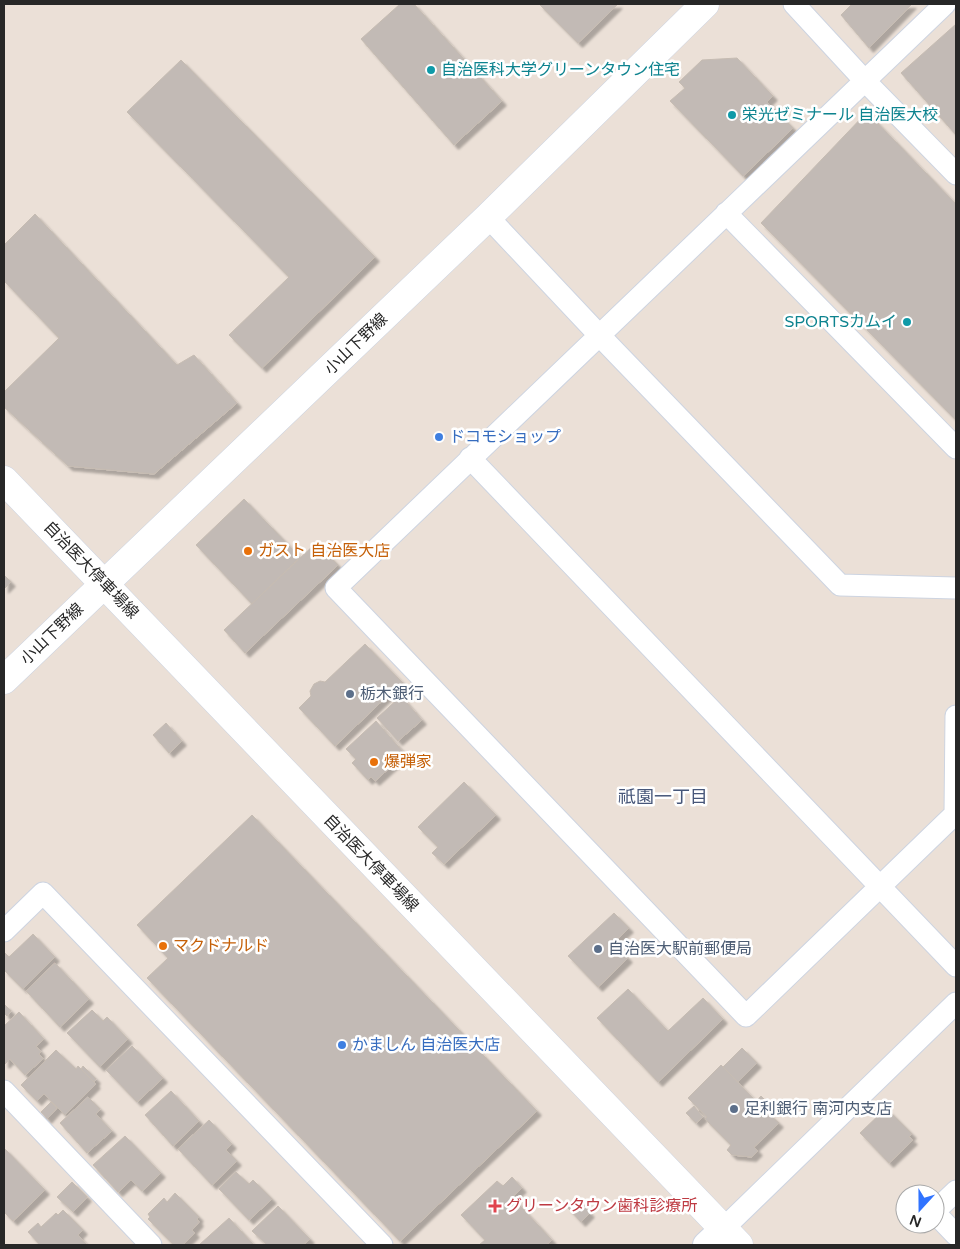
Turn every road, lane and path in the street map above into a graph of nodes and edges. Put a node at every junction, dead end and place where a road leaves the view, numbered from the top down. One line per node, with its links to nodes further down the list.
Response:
1 (705, 4): 7 (main road, 小山下野線)
2 (794, 4): 4 (street)
3 (945, 4): 4 (street)
4 (865, 81): 5 (street); 6 (street)
5 (956, 174)
6 (726, 213): 8 (street); 9 (street)
7 (488, 217): 8 (street); 12 (main road, 小山下野線)
8 (600, 336): 10 (street); 13 (street)
9 (956, 448)
10 (470, 458): 16 (street); 16 (street)
11 (4, 480): 12 (main road, 自治医大停車場線)
12 (104, 584): 14 (main road, 小山下野線); 25 (main road, 自治医大停車場線)
13 (956, 588)
14 (4, 680)
15 (956, 716): 16 (street)
16 (880, 886): 18 (street)
17 (4, 931): 27 (street)
18 (956, 966)
19 (956, 1003): 25 (street)
20 (4, 1090): 26 (street)
21 (956, 1191): 22 (street)
22 (945, 1202)
23 (945, 1223): 24 (street)
24 (956, 1235)
25 (723, 1240)
26 (150, 1245)
27 (382, 1245)

